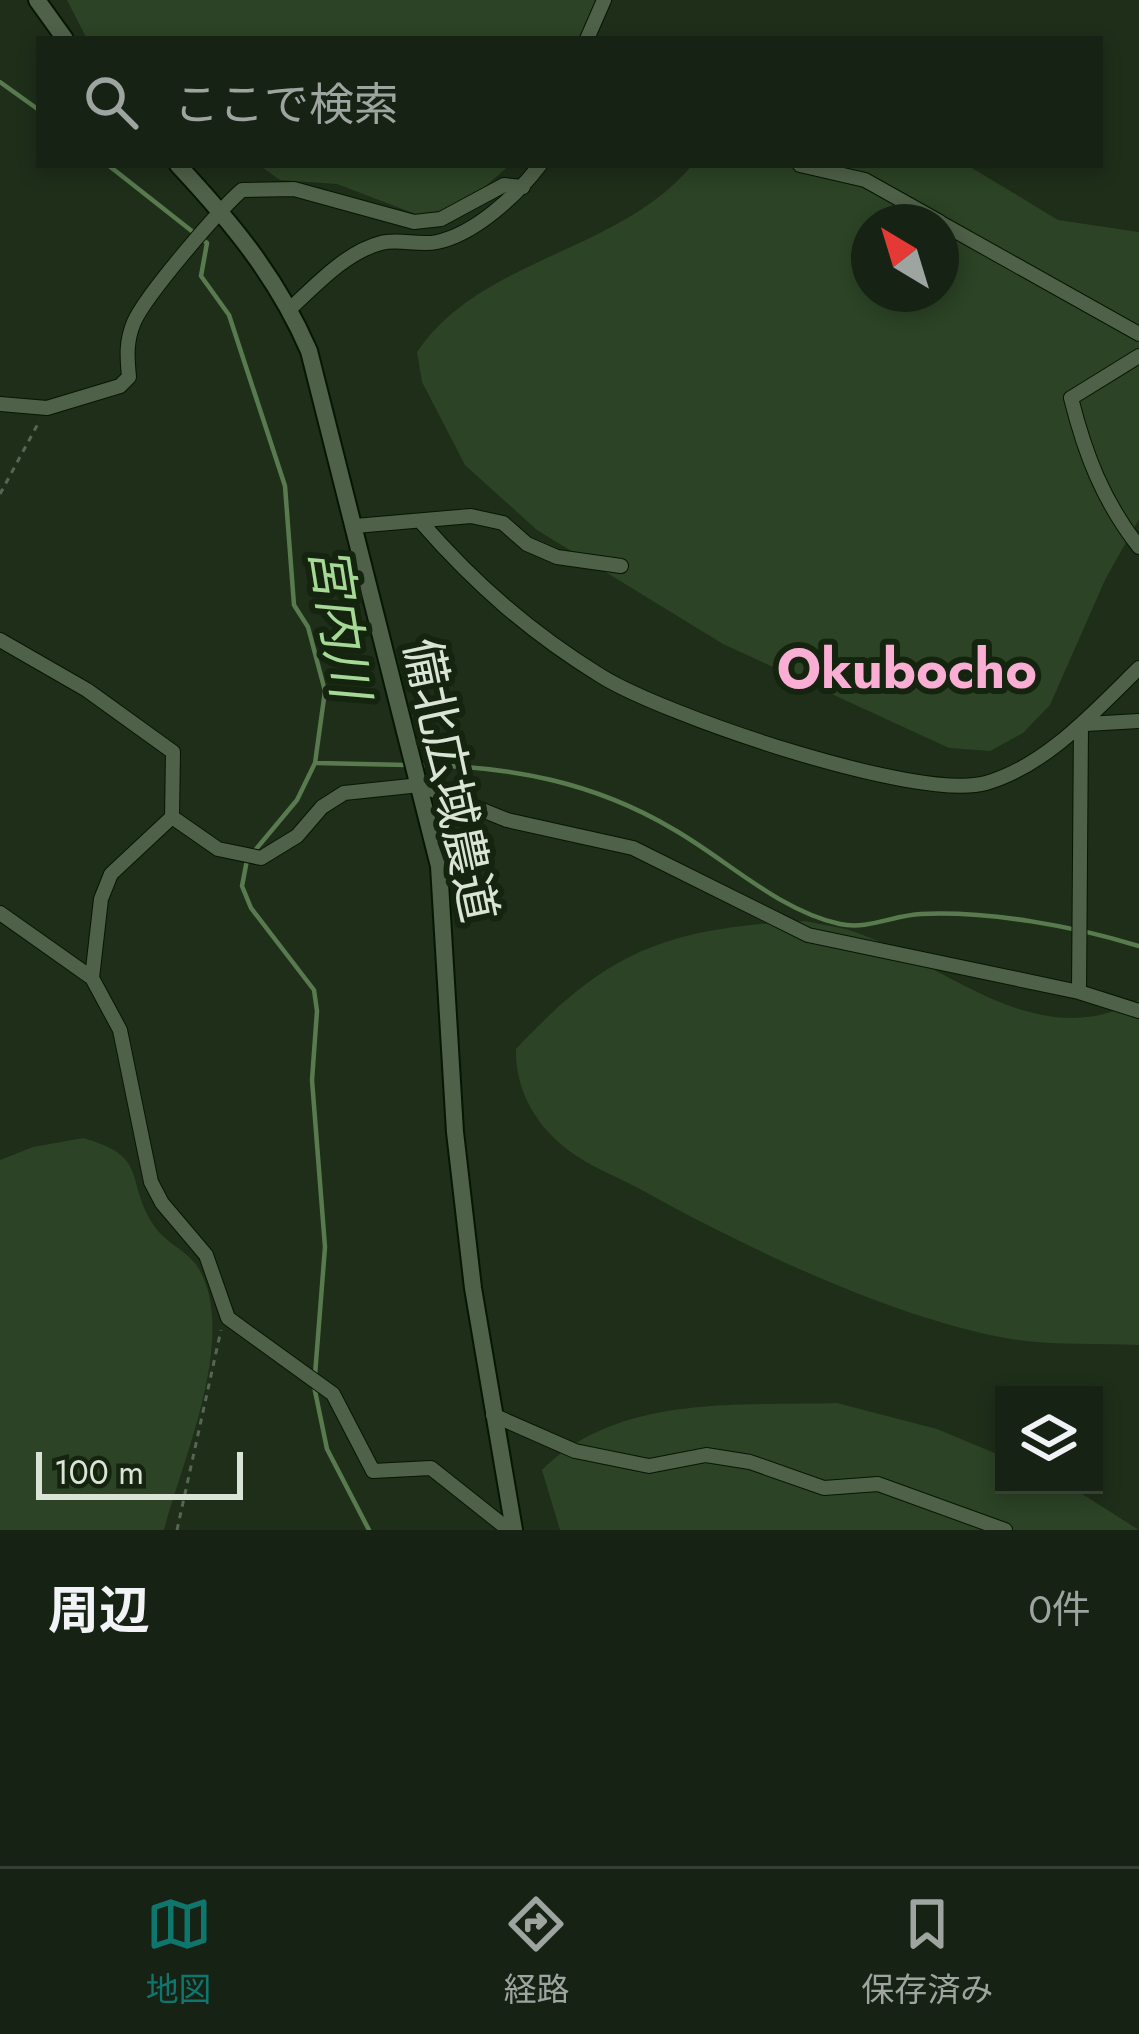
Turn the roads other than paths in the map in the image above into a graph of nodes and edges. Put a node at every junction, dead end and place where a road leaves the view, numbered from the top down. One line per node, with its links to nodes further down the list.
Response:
1 (37, 0): 3 (street)
2 (604, 0): 4 (street)
3 (63, 36)
4 (587, 36)
5 (181, 168): 10 (street, 備北広域農道)
6 (538, 168): 8 (street)
7 (813, 168): 9 (street)
8 (523, 187): 10 (street); 12 (street)
9 (908, 204)
10 (220, 209): 12 (street, 備北広域農道); 15 (street)
11 (959, 233): 13 (street)
12 (291, 308): 17 (street, 備北広域農道)
13 (1139, 334)
14 (1139, 356): 18 (street)
15 (0, 404)
16 (421, 522): 17 (street); 19 (street); 23 (street)
17 (355, 526): 24 (street, 備北広域農道)
18 (1139, 547)
19 (621, 566)
20 (0, 640): 25 (street)
21 (1139, 668): 23 (street)
22 (1139, 721): 23 (street)
23 (1081, 725): 28 (street)
24 (420, 785): 25 (street); 28 (street); 30 (street, 備北広域農道)
25 (172, 817): 27 (street)
26 (0, 914): 27 (street)
27 (92, 978): 31 (street)
28 (1079, 992): 29 (street)
29 (1139, 1011)
30 (494, 1414): 31 (street, 備北広域農道); 32 (street)
31 (506, 1527)
32 (1005, 1530)

